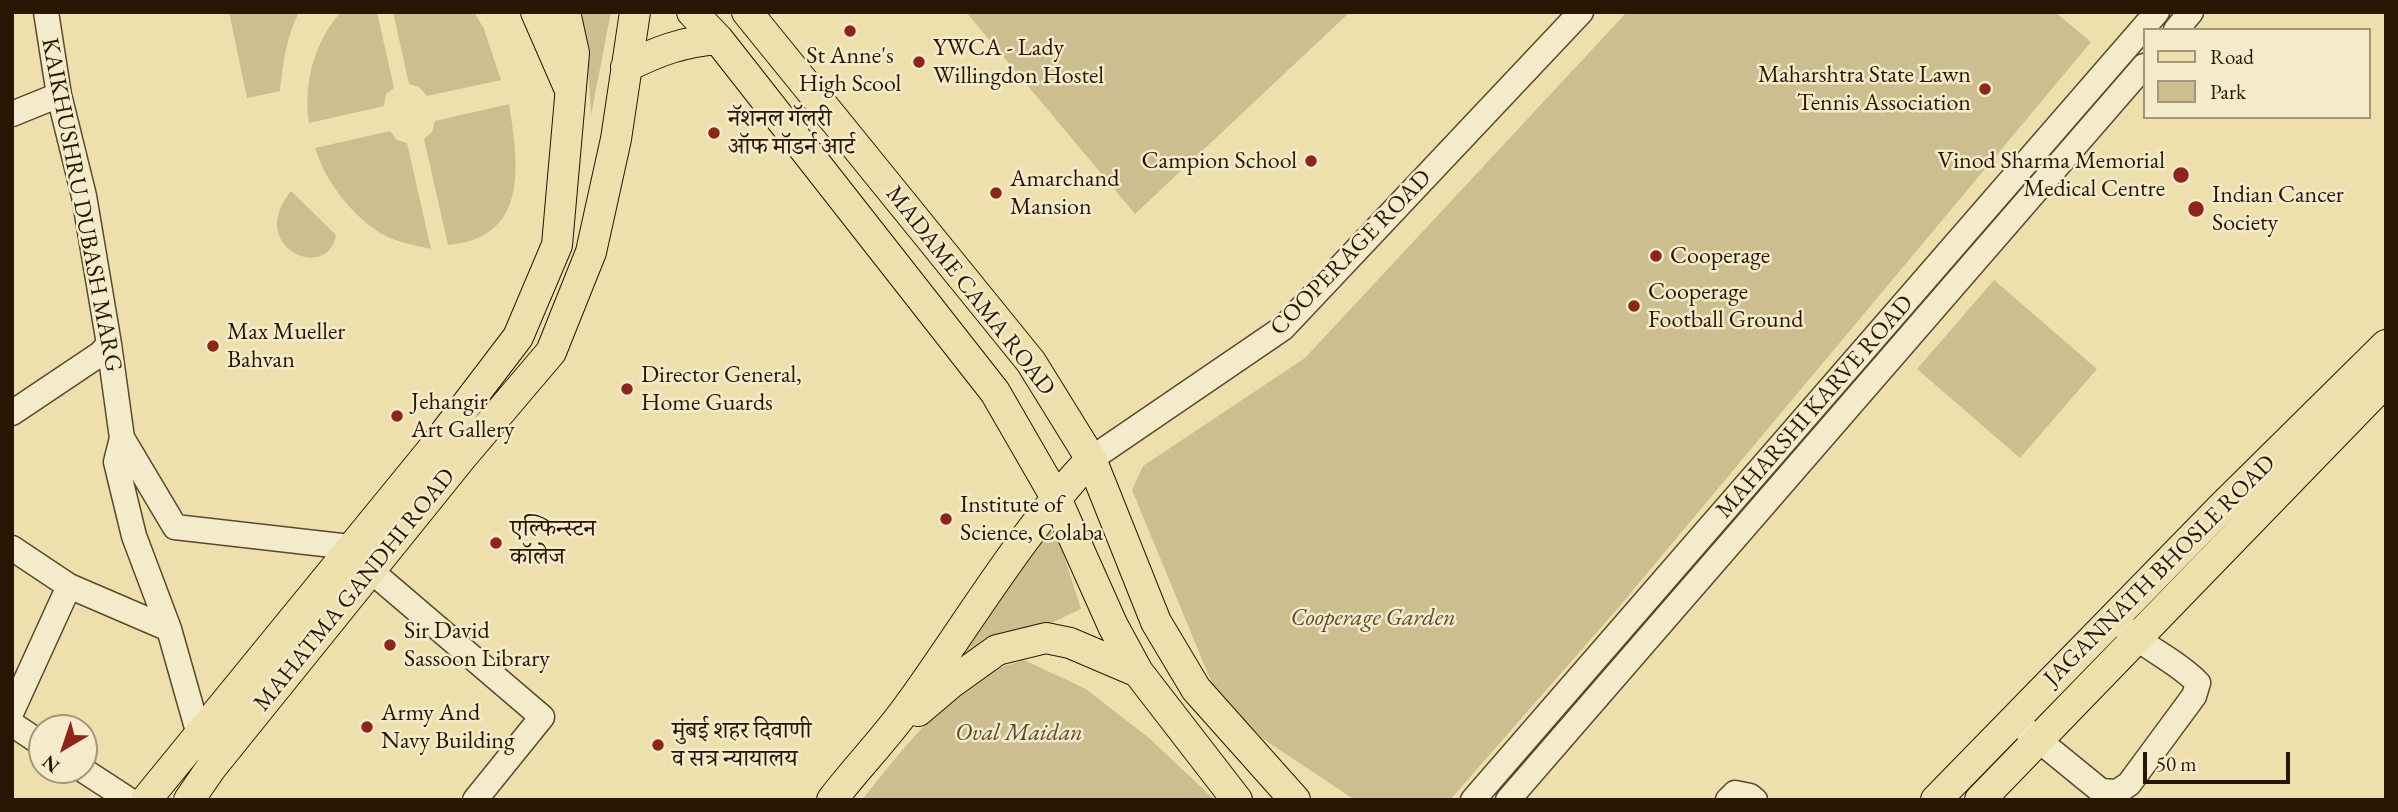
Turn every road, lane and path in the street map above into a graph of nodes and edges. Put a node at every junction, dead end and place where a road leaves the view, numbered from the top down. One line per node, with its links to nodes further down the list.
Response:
1 (46, 12): 17 (street, KAIKHUSHRU DUBASH MARG)
2 (536, 12): 16 (main road)
3 (565, 12): 16 (main road)
4 (635, 12): 14 (main road, MAHATMA GANDHI ROAD)
5 (692, 12): 13 (main road, MADAME CAMA ROAD)
6 (747, 12): 24 (main road, MADAME CAMA ROAD)
7 (1581, 12): 24 (street, COOPERAGE ROAD)
8 (2157, 12): 10 (street, MAHARSHI KARVE ROAD)
9 (2191, 12): 11 (street)
10 (2143, 28)
11 (2178, 28)
12 (2142, 29): 52 (street, MAHARSHI KARVE ROAD)
13 (718, 39): 14 (main road); 25 (main road, MADAME CAMA ROAD)
14 (626, 67): 30 (main road, MAHATMA GANDHI ROAD)
15 (2142, 68): 53 (street, MAHARSHI KARVE ROAD)
16 (570, 90): 28 (main road)
17 (59, 95): 18 (street); 19 (street, KAIKHUSHRU DUBASH MARG)
18 (12, 114)
19 (110, 344): 22 (street); 23 (street, KAIKHUSHRU DUBASH MARG)
20 (2386, 345): 32 (main road, JAGANNATH BHOSLE ROAD)
21 (2386, 381): 34 (main road)
22 (12, 413)
23 (122, 438): 26 (street, KAIKHUSHRU DUBASH MARG); 27 (street, KAIKHUSHRU DUBASH MARG)
24 (1091, 459): 25 (main road); 51 (main road, MADAME CAMA ROAD)
25 (1055, 496): 35 (main road, MADAME CAMA ROAD); 42 (main road)
26 (175, 527): 27 (street); 28 (street)
27 (134, 536): 33 (street, KAIKHUSHRU DUBASH MARG)
28 (350, 547): 40 (main road)
29 (12, 548): 31 (street)
30 (370, 570): 45 (main road, MAHATMA GANDHI ROAD); 48 (street)
31 (69, 586): 33 (street); 36 (street)
32 (2114, 617): 34 (street); 37 (main road, JAGANNATH BHOSLE ROAD)
33 (169, 629): 40 (street, KAIKHUSHRU DUBASH MARG)
34 (2136, 639): 41 (main road); 41 (street)
35 (1138, 672): 42 (main road); 50 (main road, MADAME CAMA ROAD)
36 (12, 711)
37 (2014, 720): 41 (street); 56 (main road, JAGANNATH BHOSLE ROAD)
38 (12, 724): 39 (street)
39 (28, 735)
40 (198, 735): 43 (main road); 45 (street, KAIKHUSHRU DUBASH MARG)
41 (2038, 740): 57 (main road)
42 (882, 742): 49 (main road)
43 (167, 774): 45 (main road); 47 (main road)
44 (98, 780): 46 (street)
45 (198, 787)
46 (129, 800)
47 (146, 800)
48 (475, 800)
49 (832, 800)
50 (1237, 800)
51 (1295, 800)
52 (1473, 800)
53 (1508, 800)
54 (1728, 800): 55 (street)
55 (1755, 800)
56 (1936, 800)
57 (1980, 800)

